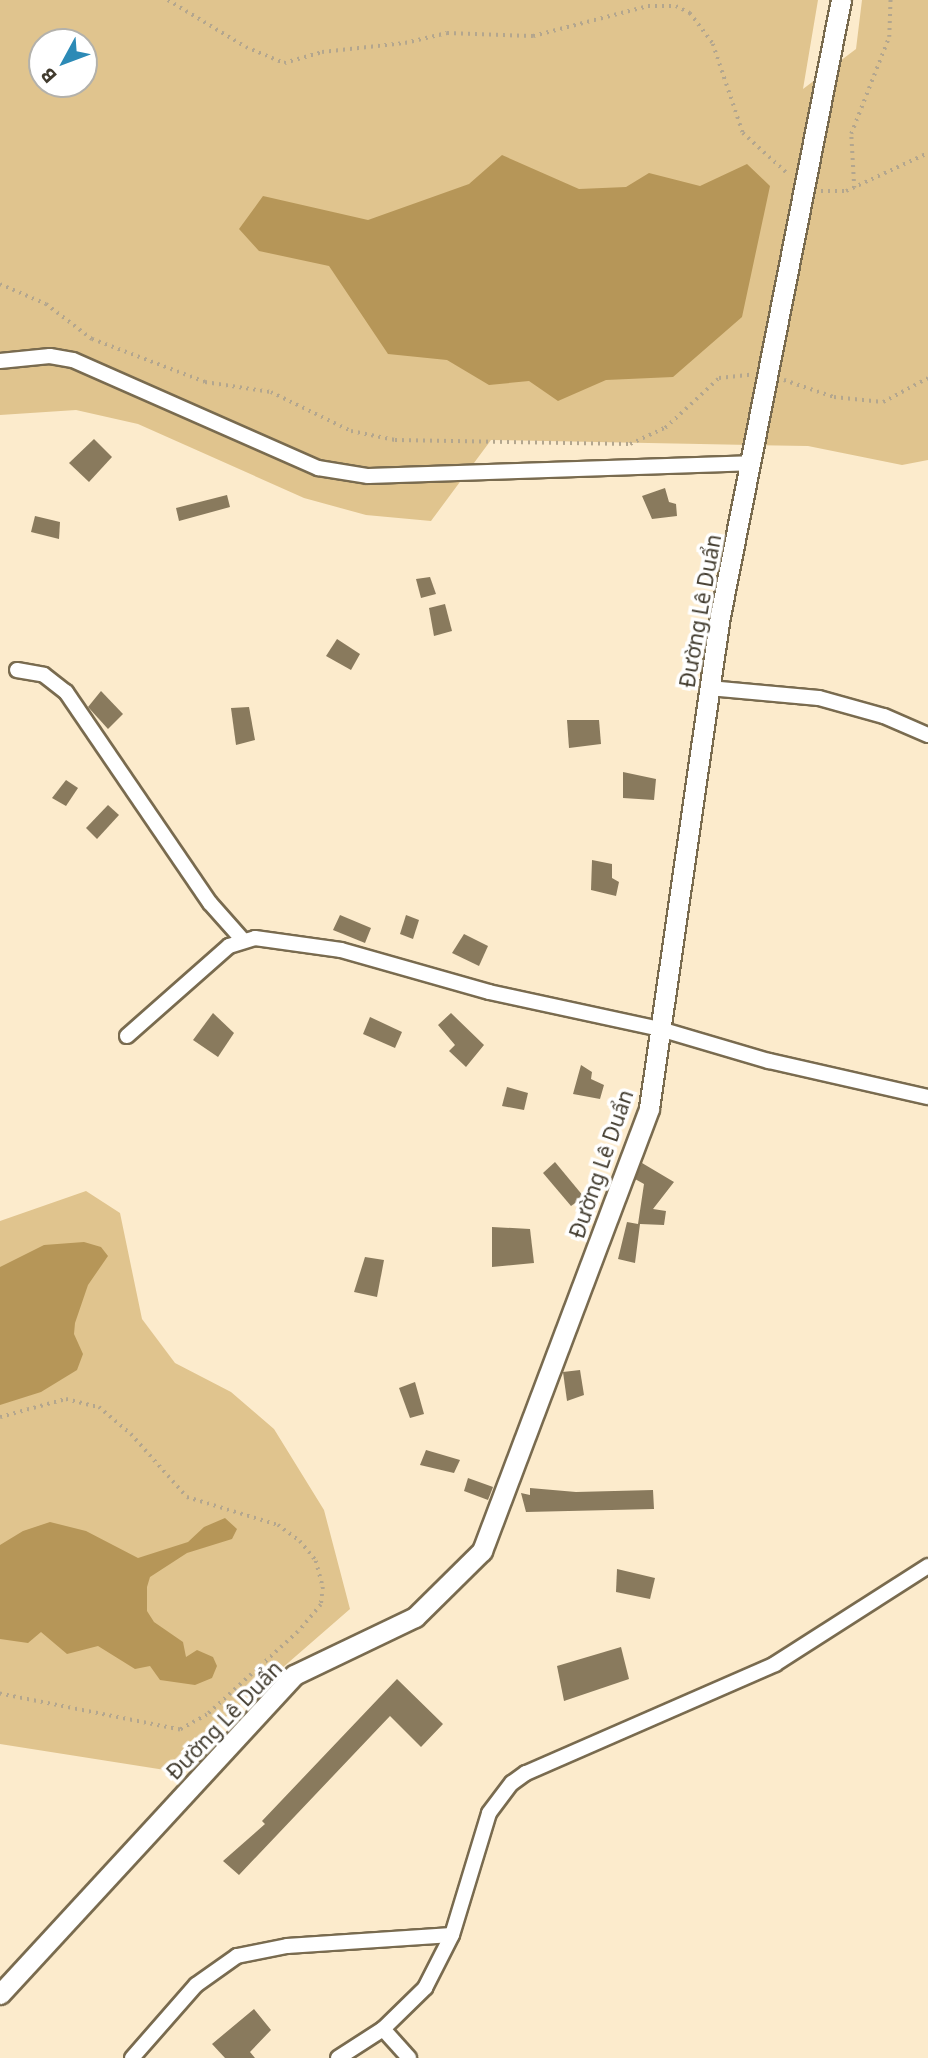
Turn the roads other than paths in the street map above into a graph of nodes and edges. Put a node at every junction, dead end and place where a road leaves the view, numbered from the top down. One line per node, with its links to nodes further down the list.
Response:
1 (841, 0): 3 (main road, Đường Lê Duẩn)
2 (0, 361): 3 (street)
3 (750, 463): 5 (main road, Đường Lê Duẩn)
4 (17, 670): 7 (street)
5 (709, 688): 6 (street); 8 (main road, Đường Lê Duẩn)
6 (928, 735)
7 (242, 939): 8 (street); 9 (street)
8 (660, 1029): 10 (street); 13 (main road, Đường Lê Duẩn)
9 (127, 1036)
10 (928, 1097)
11 (928, 1566): 12 (street)
12 (452, 1936): 14 (street); 15 (street)
13 (0, 1994)
14 (383, 2029): 16 (street); 17 (street)
15 (132, 2058)
16 (338, 2058)
17 (409, 2058)

